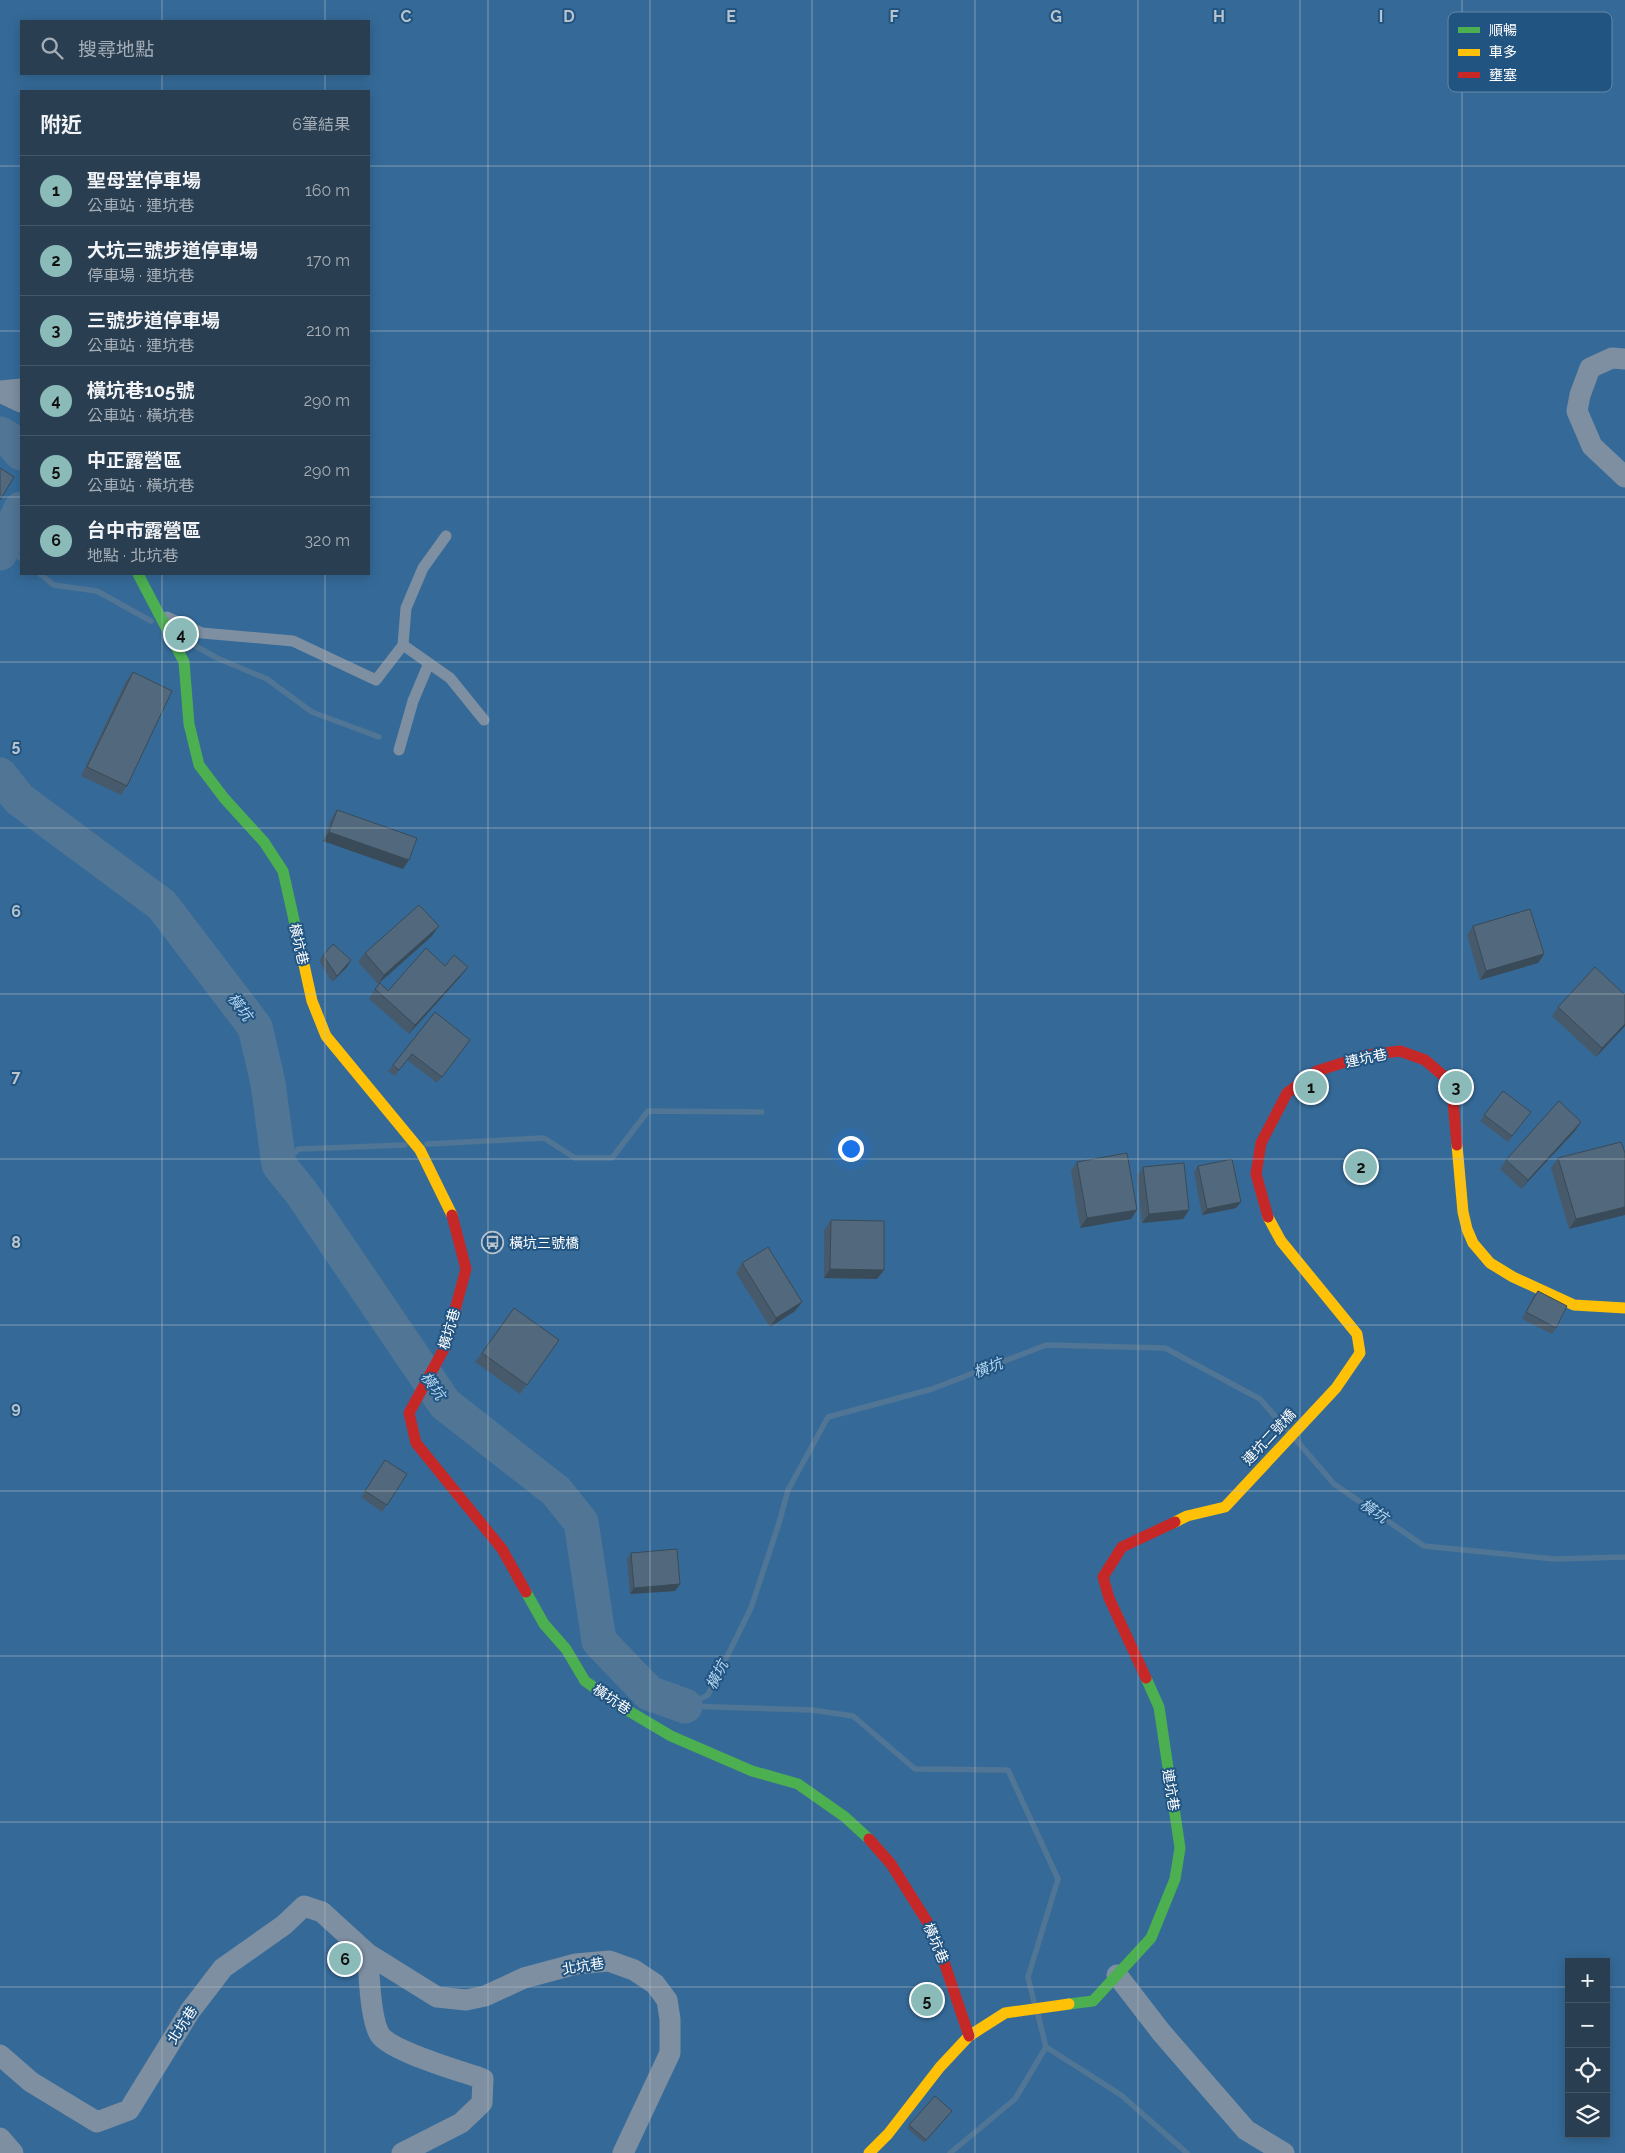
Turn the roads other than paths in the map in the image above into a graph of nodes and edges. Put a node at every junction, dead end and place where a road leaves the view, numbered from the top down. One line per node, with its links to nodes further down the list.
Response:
1 (1625, 360): 6 (street)
2 (20, 384): 3 (lane)
3 (0, 386)
4 (0, 392): 5 (street)
5 (20, 402)
6 (1625, 477)
7 (446, 536): 10 (lane)
8 (139, 575): 9 (street, 橫坑巷)
9 (160, 614): 10 (lane); 19 (street, 橫坑巷)
10 (403, 645): 11 (lane)
11 (429, 663): 12 (lane); 13 (lane)
12 (484, 720)
13 (399, 750)
14 (1625, 1308): 15 (street, 連坑巷)
15 (1336, 1388): 16 (street, 連坑二號橋)
16 (1225, 1507): 18 (street, 連坑巷)
17 (368, 1954): 20 (street, 北坑巷); 23 (street); 24 (street, 北坑巷)
18 (1117, 1975): 19 (street, 連坑巷); 26 (street)
19 (969, 2036): 25 (street)
20 (0, 2054)
21 (0, 2138): 22 (street)
22 (13, 2153)
23 (402, 2153)
24 (622, 2153)
25 (869, 2153)
26 (1284, 2153)

